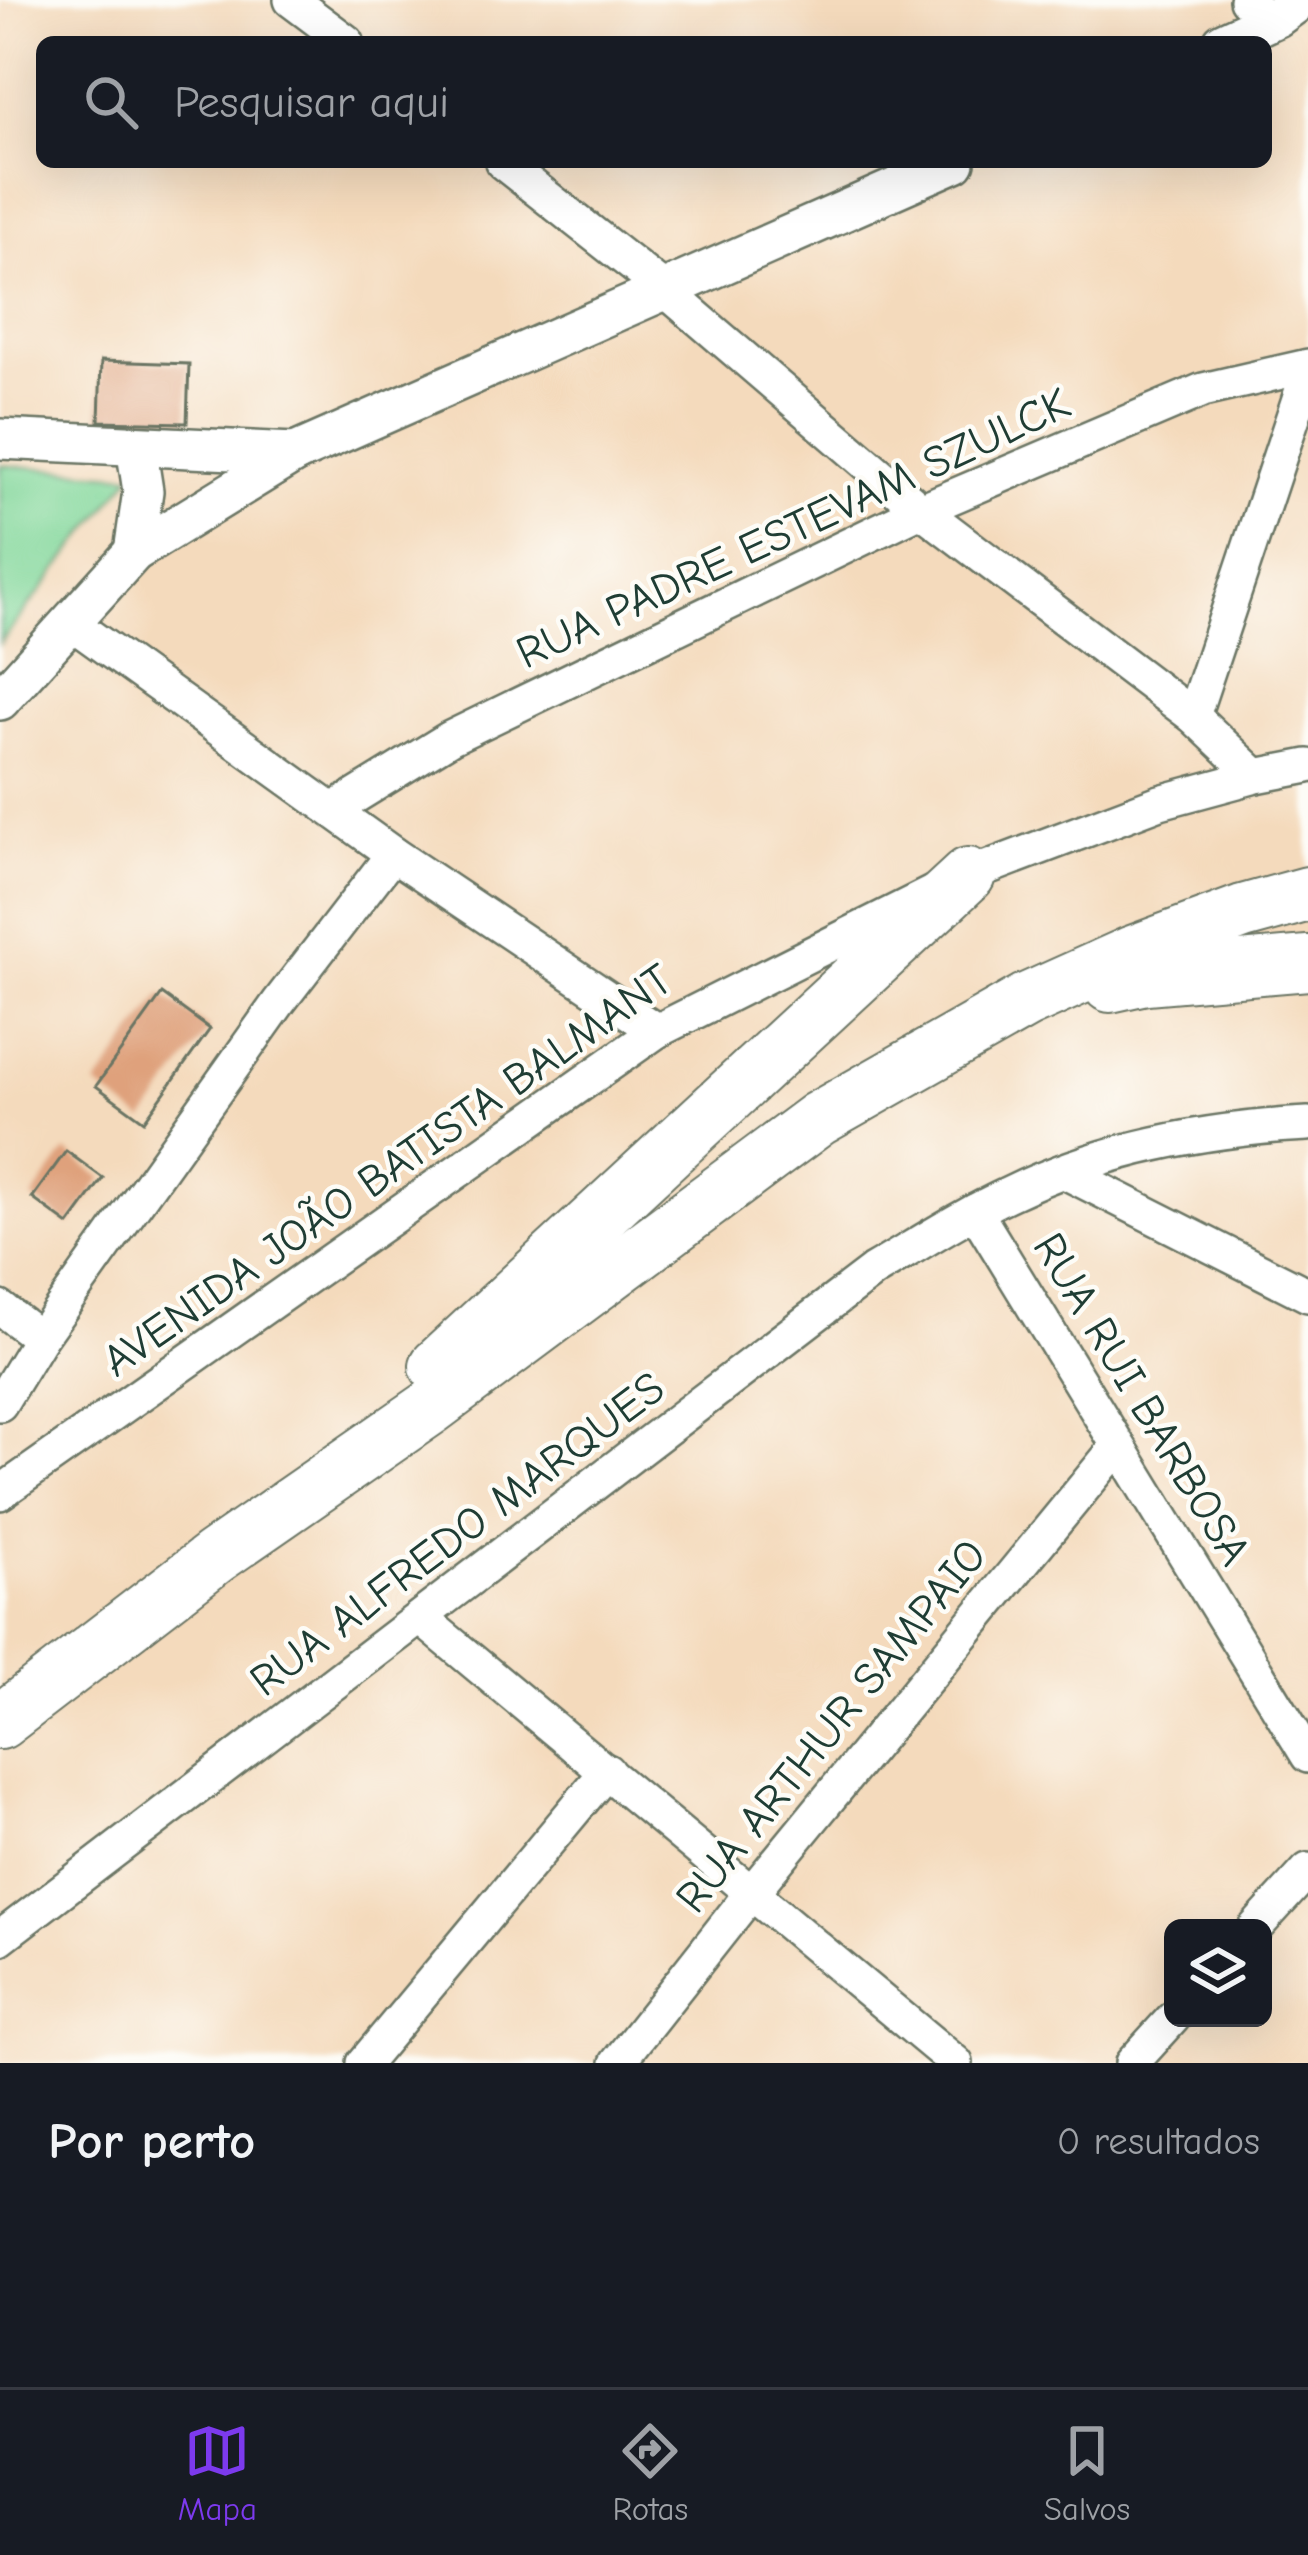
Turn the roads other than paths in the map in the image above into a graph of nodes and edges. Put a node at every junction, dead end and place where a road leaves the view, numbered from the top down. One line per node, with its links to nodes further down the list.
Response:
1 (291, 0): 3 (street)
2 (1280, 13): 4 (street)
3 (339, 36)
4 (1235, 36)
5 (510, 168): 7 (street)
6 (942, 168): 7 (street)
7 (666, 292): 11 (street); 12 (street)
8 (1308, 369): 12 (street, RUA PADRE ESTEVAM SZULCK); 16 (street)
9 (0, 439): 10 (street)
10 (136, 446): 11 (street); 13 (street)
11 (296, 454): 13 (street)
12 (921, 510): 16 (street); 19 (street, RUA PADRE ESTEVAM SZULCK)
13 (134, 552): 14 (street)
14 (70, 622): 15 (street); 19 (street)
15 (0, 700)
16 (1193, 716): 18 (street)
17 (1308, 766): 18 (street, AVENIDA JOÃO BATISTA BALMANT)
18 (1256, 776): 21 (street, AVENIDA JOÃO BATISTA BALMANT)
19 (333, 810): 20 (street)
20 (393, 854): 25 (street); 31 (street)
21 (968, 875): 25 (street, AVENIDA JOÃO BATISTA BALMANT); 34 (highway)
22 (1308, 894): 24 (highway)
23 (1308, 963): 24 (highway)
24 (1026, 1001): 34 (highway)
25 (657, 1031): 35 (street, AVENIDA JOÃO BATISTA BALMANT)
26 (1308, 1124): 27 (street)
27 (1063, 1171): 28 (street, RUA ALFREDO MARQUES); 29 (street)
28 (975, 1211): 33 (street, RUA RUI BARBOSA); 36 (street, RUA ALFREDO MARQUES)
29 (1308, 1295)
30 (0, 1308): 31 (street)
31 (40, 1339): 32 (street)
32 (0, 1404)
33 (1117, 1447): 38 (street, RUA RUI BARBOSA); 41 (street, RUA ARTHUR SAMPAIO)
34 (340, 1470): 37 (highway)
35 (0, 1493)
36 (422, 1619): 39 (street); 43 (street, RUA ALFREDO MARQUES)
37 (0, 1722)
38 (1308, 1756)
39 (607, 1771): 41 (street); 45 (street)
40 (1308, 1870): 42 (street)
41 (752, 1892): 46 (street, RUA ARTHUR SAMPAIO); 47 (street)
42 (1263, 1919)
43 (0, 1938)
44 (1165, 2027): 48 (street)
45 (364, 2063)
46 (616, 2063)
47 (956, 2063)
48 (1132, 2063)

